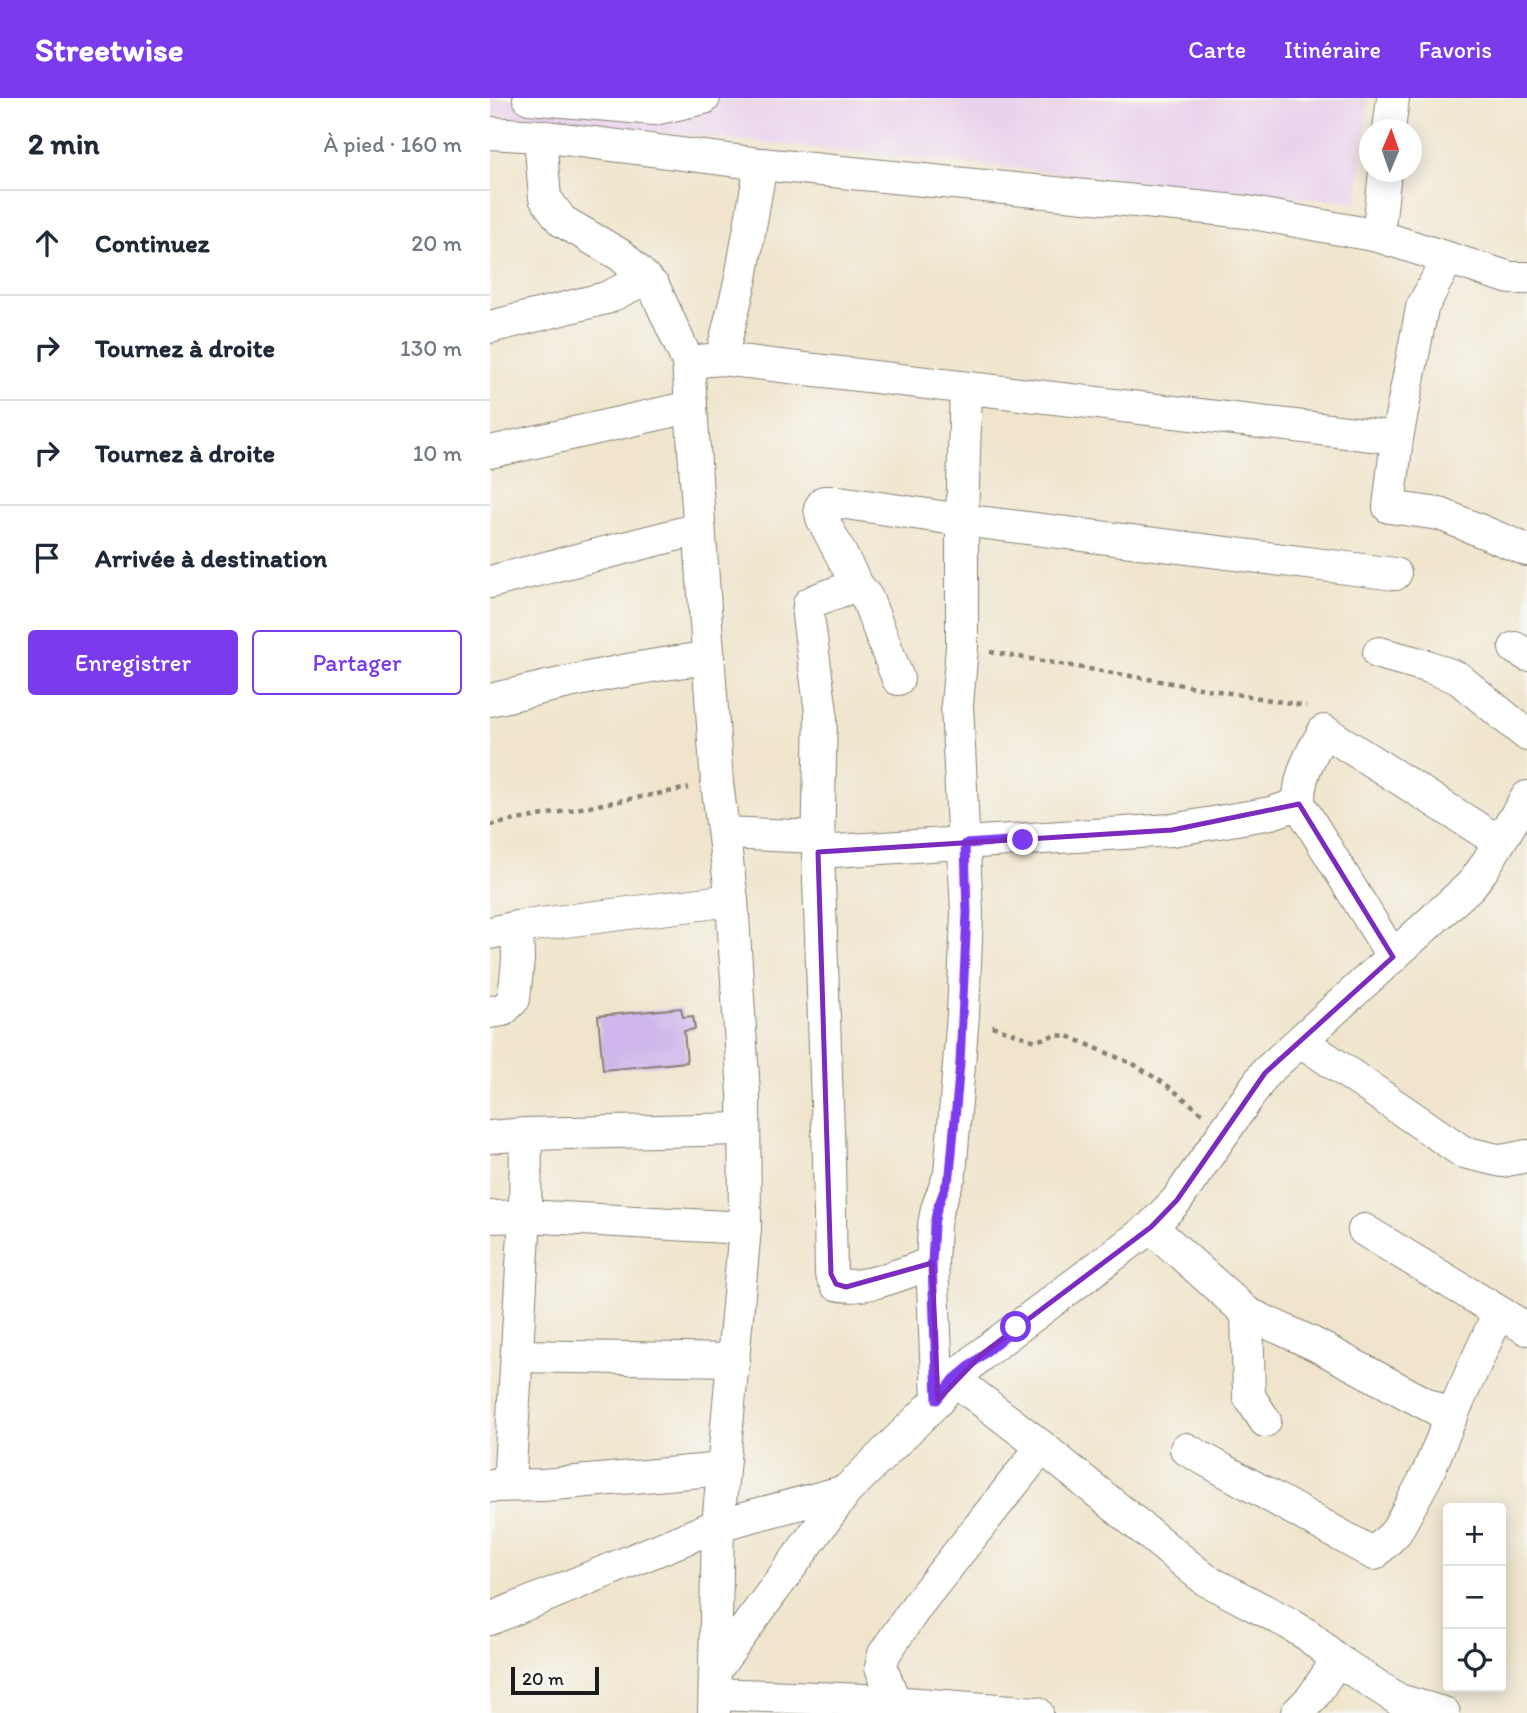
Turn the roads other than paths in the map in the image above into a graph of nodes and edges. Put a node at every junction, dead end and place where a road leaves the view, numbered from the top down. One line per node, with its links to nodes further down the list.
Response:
1 (529, 98): 2 (street)
2 (704, 98)
3 (1392, 98): 4 (street)
4 (1390, 119)
5 (490, 133): 6 (street)
6 (540, 136): 7 (street); 11 (street)
7 (761, 164): 9 (street); 14 (street)
8 (1384, 182): 9 (street)
9 (1378, 236): 10 (street)
10 (1448, 258): 12 (street); 18 (street)
11 (646, 279): 13 (street); 15 (street)
12 (1522, 284)
13 (490, 327)
14 (721, 359): 15 (street); 16 (street)
15 (688, 362): 17 (street)
16 (966, 388): 18 (street); 20 (street)
17 (690, 407): 19 (street); 21 (street)
18 (1397, 438): 22 (street)
19 (490, 452)
20 (962, 520): 23 (street); 25 (street); 36 (street)
21 (699, 529): 24 (street); 27 (street)
22 (1527, 550)
23 (1395, 574)
24 (490, 582)
25 (857, 585): 28 (street); 35 (street)
26 (1379, 653): 30 (street)
27 (709, 658): 29 (street); 33 (street)
28 (898, 679)
29 (490, 700)
30 (1527, 735)
31 (1527, 797): 34 (street)
32 (1299, 804): 34 (street); 36 (street); 39 (street)
33 (724, 833): 35 (street); 37 (street)
34 (1499, 841): 39 (street)
35 (818, 844): 36 (street); 51 (street)
36 (965, 844): 51 (street)
37 (732, 900): 38 (street); 42 (street)
38 (503, 930): 40 (street)
39 (1393, 957): 41 (street)
40 (490, 1012)
41 (1301, 1041): 45 (street); 48 (street)
42 (744, 1129): 43 (street); 49 (street)
43 (526, 1134): 44 (street); 46 (street)
44 (490, 1137)
45 (1527, 1156)
46 (525, 1216): 47 (street); 49 (street); 55 (street)
47 (490, 1217)
48 (1151, 1227): 53 (street); 57 (street)
49 (745, 1228): 56 (street)
50 (1364, 1230): 52 (street)
51 (932, 1263): 57 (street)
52 (1499, 1312): 54 (street); 58 (street)
53 (1247, 1313): 58 (street); 59 (street)
54 (1527, 1329)
55 (518, 1356): 56 (street); 63 (street)
56 (734, 1360): 62 (street)
57 (946, 1390): 60 (street); 64 (street)
58 (1451, 1417): 61 (street)
59 (1265, 1421)
60 (1042, 1447): 67 (street); 70 (street)
61 (1186, 1448)
62 (723, 1469): 63 (street); 65 (street)
63 (499, 1485)
64 (846, 1491): 65 (street); 68 (street)
65 (718, 1525): 66 (street); 68 (street)
66 (490, 1619)
67 (1337, 1660): 69 (street); 72 (street)
68 (715, 1692): 70 (street)
69 (1394, 1707): 73 (street)
70 (895, 1708): 71 (street)
71 (1037, 1713)
72 (1297, 1713)
73 (1444, 1713)

